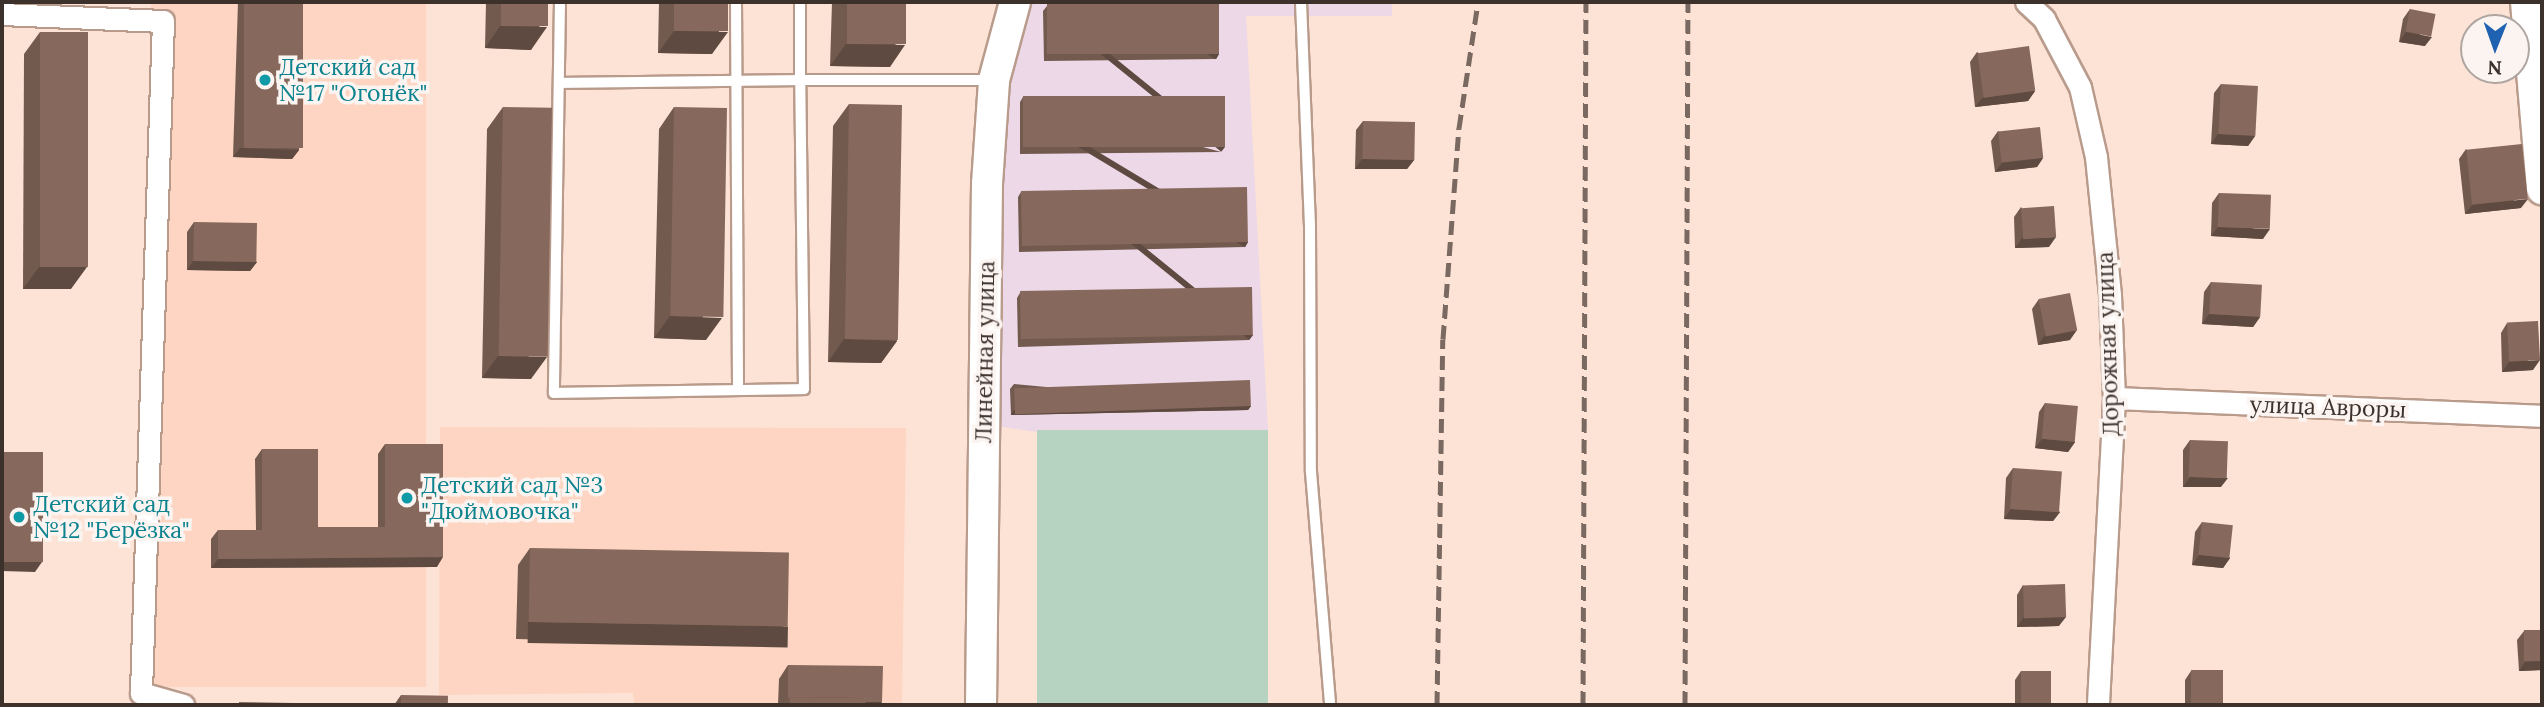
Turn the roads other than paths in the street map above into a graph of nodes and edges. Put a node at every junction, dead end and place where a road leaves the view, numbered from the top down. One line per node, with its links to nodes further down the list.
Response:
1 (560, 2): 12 (lane)
2 (736, 2): 11 (lane)
3 (800, 2): 10 (lane)
4 (1015, 2): 9 (main road, Линейная улица)
5 (1301, 2): 19 (lane)
6 (2026, 2): 15 (street, Дорожная улица)
7 (2526, 2): 13 (main road)
8 (2, 14): 17 (street)
9 (994, 79): 10 (lane); 18 (main road, Линейная улица)
10 (800, 80): 11 (lane); 14 (lane)
11 (736, 82): 12 (lane); 14 (lane)
12 (560, 83): 14 (lane)
13 (2542, 189)
14 (738, 390)
15 (2114, 398): 16 (street, улица Авроры); 20 (street, Дорожная улица)
16 (2542, 416)
17 (183, 705)
18 (981, 705)
19 (1330, 705)
20 (2098, 705)

